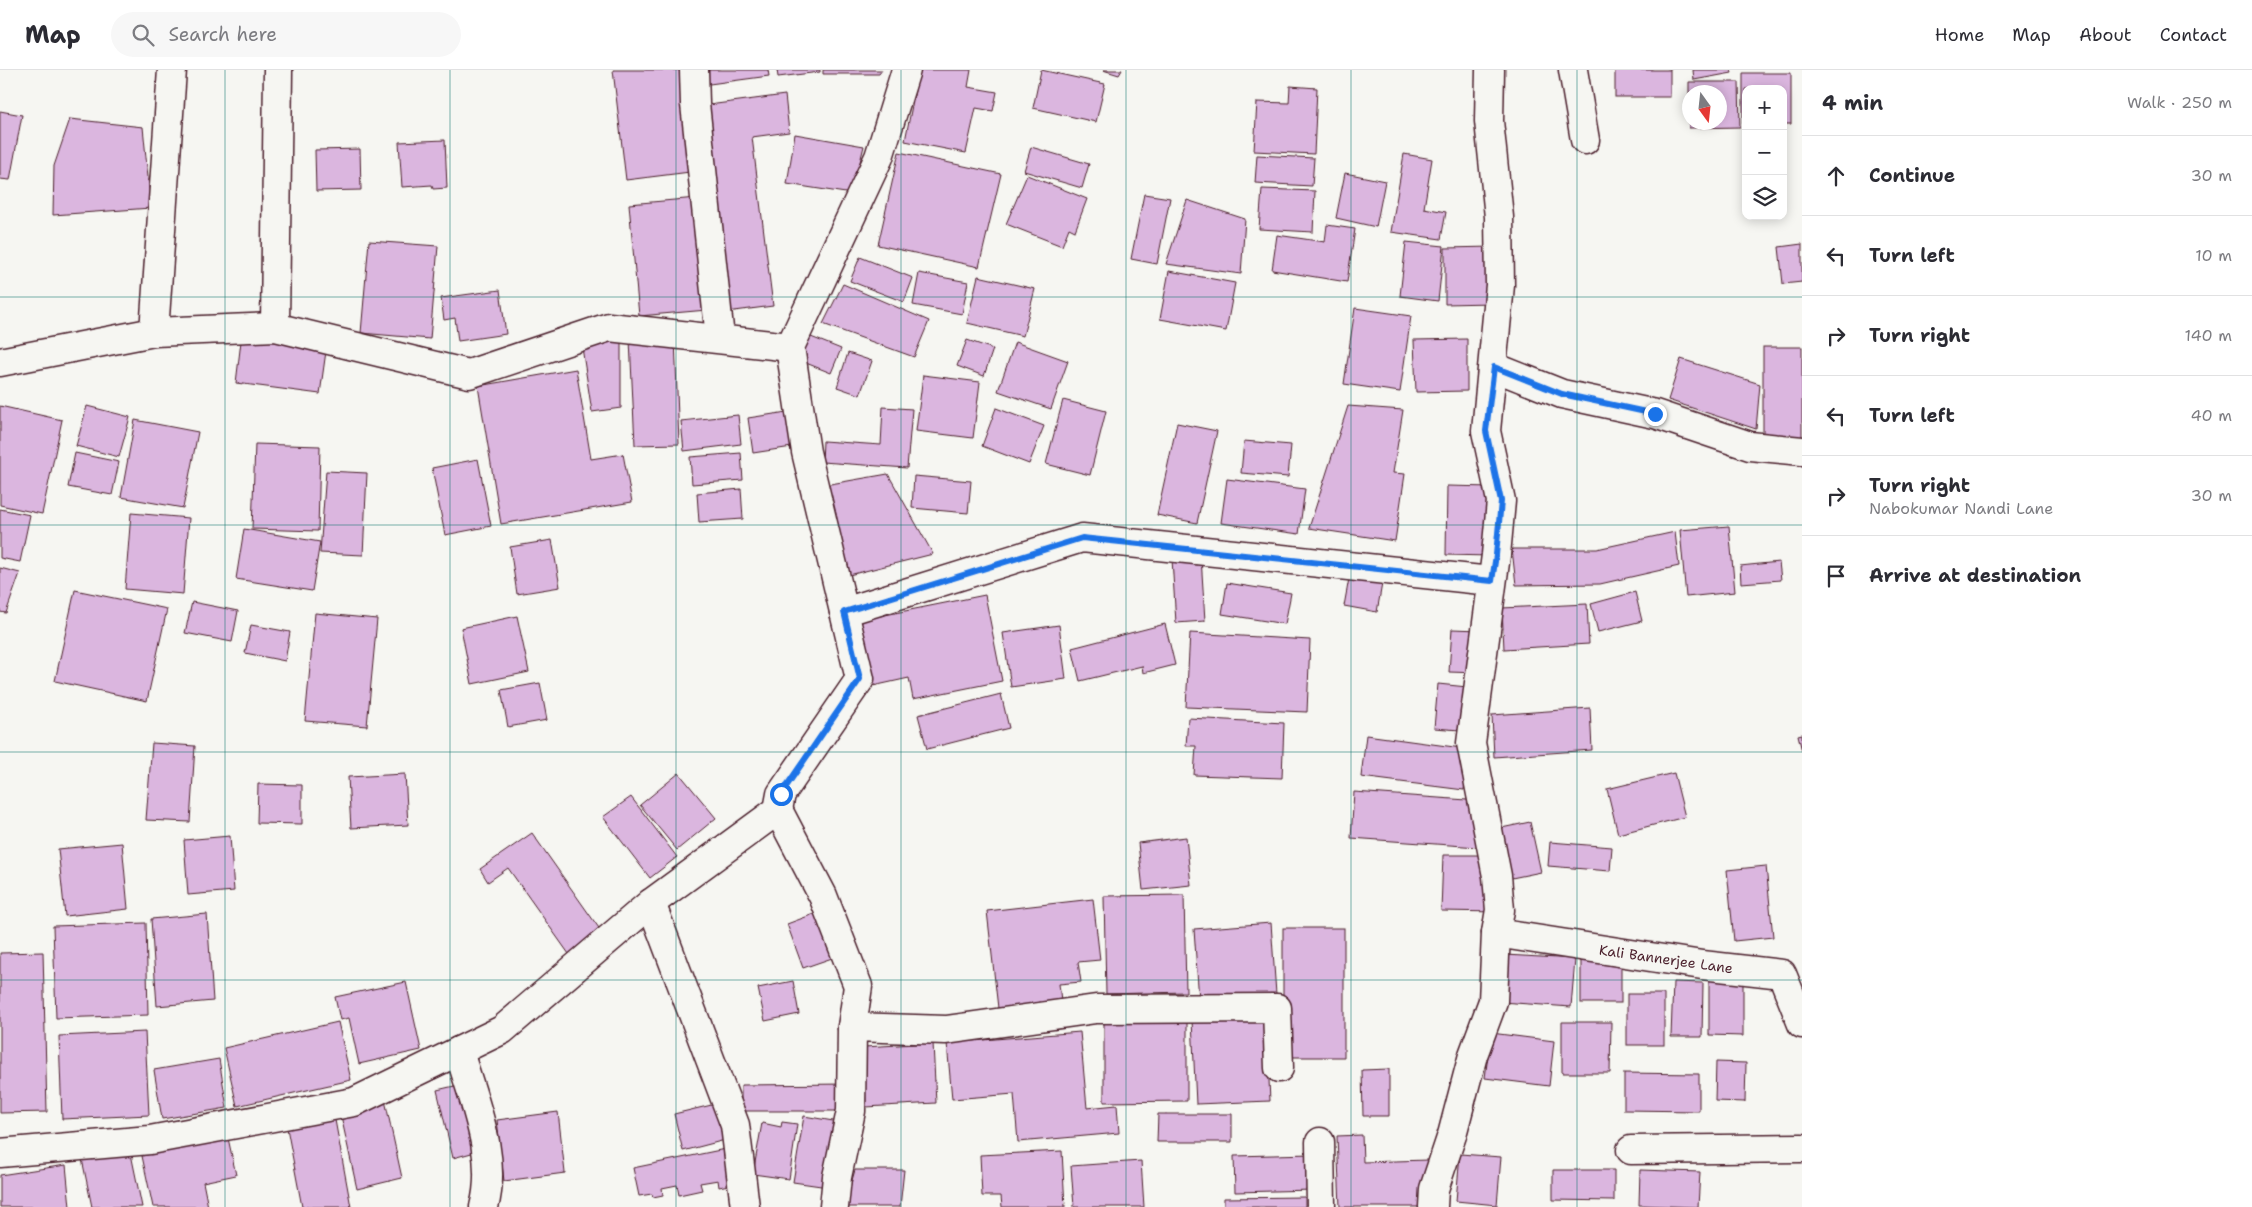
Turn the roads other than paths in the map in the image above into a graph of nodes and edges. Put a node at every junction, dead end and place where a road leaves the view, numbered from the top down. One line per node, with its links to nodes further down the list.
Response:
1 (172, 70): 9 (street)
2 (278, 70): 8 (street)
3 (694, 70): 10 (street)
4 (906, 70): 11 (street)
5 (1490, 70): 13 (street)
6 (1573, 70): 7 (street)
7 (1585, 140)
8 (275, 327): 9 (street); 10 (street)
9 (154, 332): 12 (street)
10 (720, 338): 11 (street)
11 (790, 348): 16 (street)
12 (0, 362)
13 (1494, 367): 14 (street); 15 (street)
14 (1802, 452)
15 (1492, 581): 16 (street); 19 (street)
16 (844, 612): 17 (street)
17 (778, 810): 18 (street); 21 (street)
18 (651, 904): 22 (street); 29 (street)
19 (1496, 933): 20 (street, Kali Bannerjee Lane); 32 (street)
20 (1802, 1024)
21 (852, 1028): 23 (street); 30 (street)
22 (459, 1051): 27 (street); 28 (street)
23 (1279, 1068)
24 (1320, 1142): 31 (street)
25 (1802, 1148): 26 (street)
26 (1631, 1150)
27 (0, 1153)
28 (484, 1207)
29 (745, 1207)
30 (834, 1207)
31 (1321, 1207)
32 (1433, 1207)

